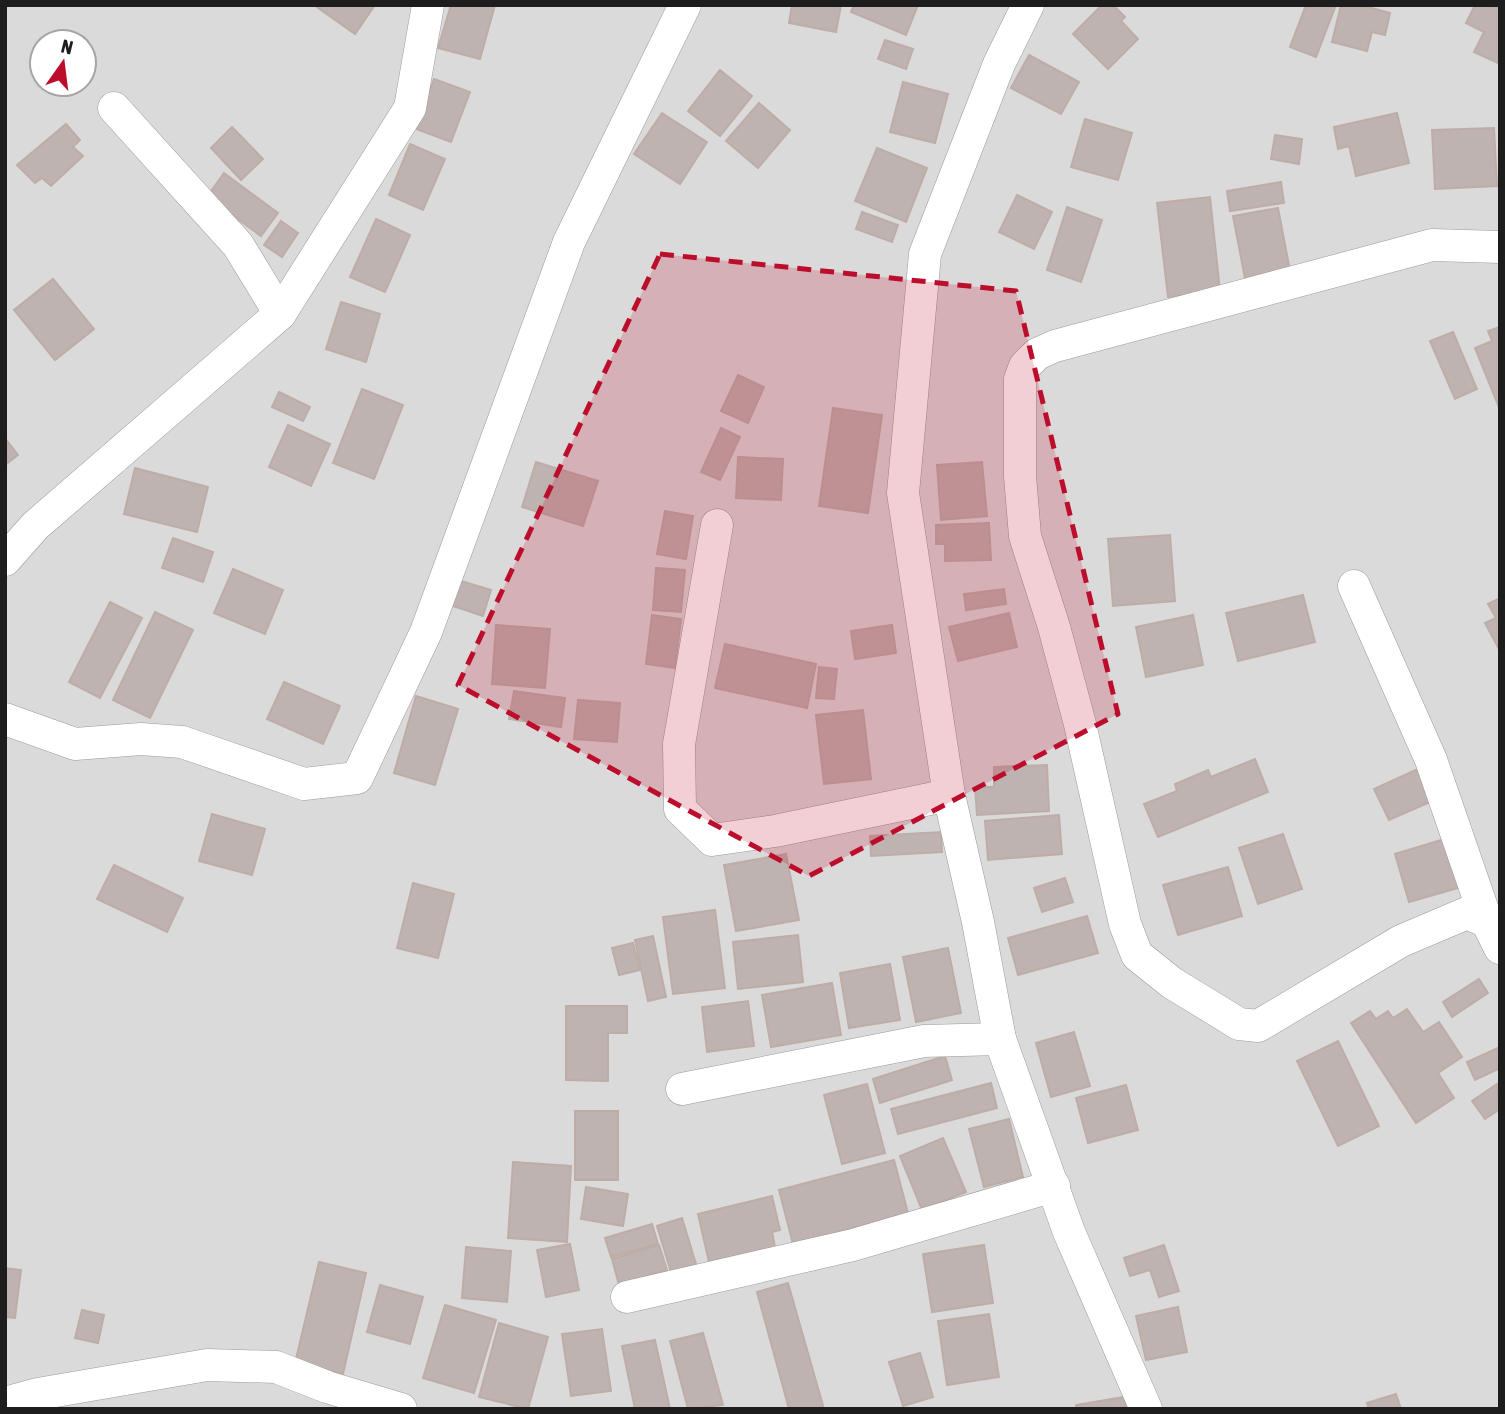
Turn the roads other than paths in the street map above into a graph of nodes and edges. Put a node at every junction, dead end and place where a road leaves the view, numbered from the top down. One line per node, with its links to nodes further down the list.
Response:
1 (428, 5): 6 (street)
2 (685, 5): 10 (street)
3 (1028, 5): 11 (street)
4 (114, 108): 6 (street)
5 (1500, 247): 12 (street)
6 (280, 314): 8 (street)
7 (717, 525): 11 (street)
8 (5, 560)
9 (1354, 586): 12 (street)
10 (5, 719)
11 (949, 795): 13 (street)
12 (1493, 935)
13 (1000, 1039): 14 (street); 15 (street)
14 (682, 1089)
15 (1054, 1186): 16 (street); 19 (street)
16 (627, 1297)
17 (5, 1403): 18 (street)
18 (401, 1409)
19 (1146, 1409)

